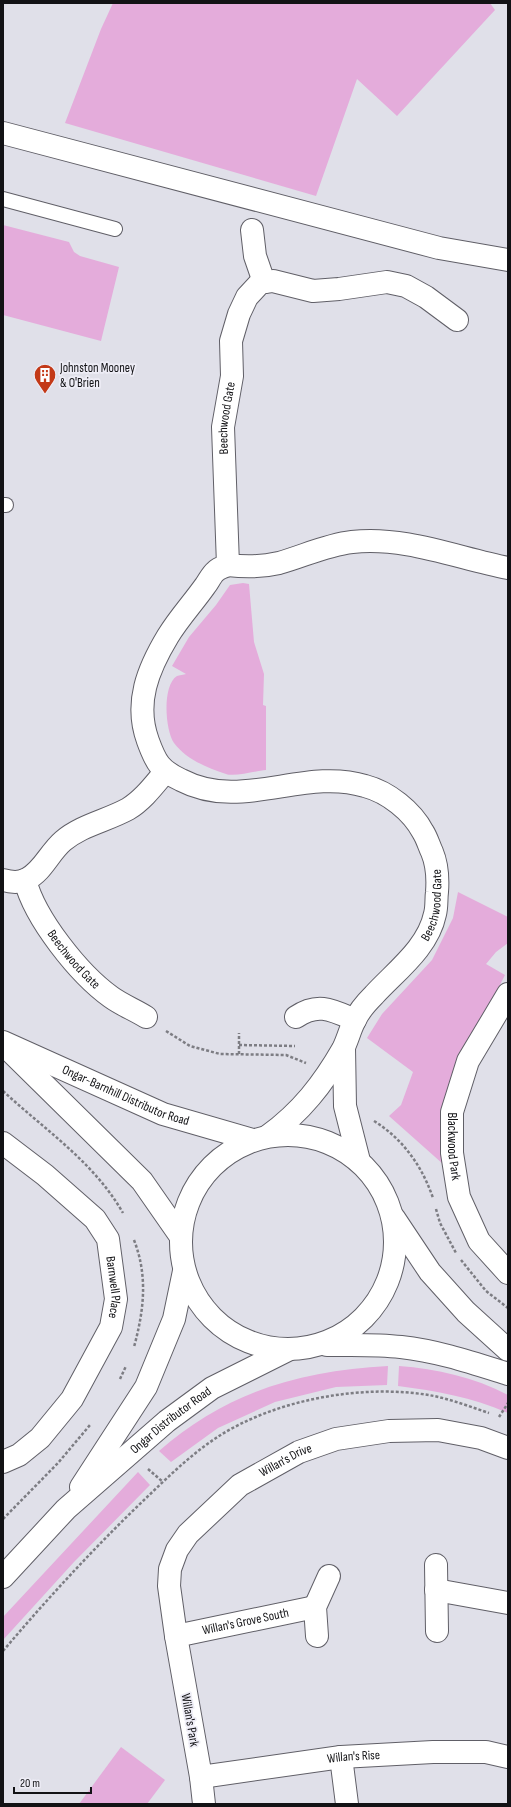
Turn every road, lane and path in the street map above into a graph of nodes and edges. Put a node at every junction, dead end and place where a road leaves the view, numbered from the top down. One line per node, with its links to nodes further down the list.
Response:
1 (3, 133): 5 (street)
2 (3, 199): 3 (lane)
3 (115, 229)
4 (252, 230): 6 (street)
5 (508, 260)
6 (264, 282): 7 (street); 8 (street, Beechwood Gate)
7 (457, 320)
8 (228, 565): 9 (street); 10 (street, Beechwood Gate)
9 (508, 568)
10 (165, 772): 12 (street); 16 (street, Beechwood Gate)
11 (3, 880): 12 (street)
12 (25, 880): 14 (street, Beechwood Gate)
13 (508, 994): 34 (street, Blackwood Park)
14 (146, 1017): 23 (path)
15 (296, 1017): 16 (street)
16 (355, 1020): 22 (street, Beechwood Gate)
17 (240, 1033): 20 (path)
18 (3, 1042): 26 (street, Ongar-Barnhill Distributor Road)
19 (3, 1045): 32 (street, Ongar-Barnhill Distributor Road)
20 (239, 1045): 21 (path); 23 (path)
21 (295, 1046)
22 (344, 1046): 25 (street, Beechwood Gate); 28 (street, Beechwood Gate)
23 (239, 1054): 25 (path)
24 (3, 1091): 30 (path)
25 (312, 1095): 26 (street, Beechwood Gate)
26 (260, 1138): 28 (street); 32 (street, Beechwood Gate)
27 (3, 1143): 46 (street, Barnwell Place)
28 (359, 1161): 29 (street)
29 (392, 1215): 35 (street); 37 (street)
30 (126, 1220)
31 (132, 1233): 38 (path)
32 (180, 1237): 33 (street)
33 (184, 1271): 36 (street); 47 (street, Ongar Distributor Road)
34 (508, 1273)
35 (321, 1345): 36 (street); 40 (street)
36 (288, 1350): 47 (street, Ongar Distributor Road)
37 (508, 1350)
38 (133, 1352)
39 (127, 1364): 41 (path)
40 (508, 1374)
41 (118, 1384)
42 (508, 1403): 43 (path)
43 (499, 1417)
44 (93, 1421): 48 (path)
45 (508, 1448): 56 (street, Willan's Drive)
46 (3, 1462)
47 (66, 1509): 51 (street, Ongar Distributor Road)
48 (3, 1519)
49 (436, 1565): 52 (street)
50 (329, 1576): 54 (street)
51 (3, 1578)
52 (436, 1590): 53 (street); 55 (street)
53 (508, 1603)
54 (315, 1607): 56 (street, Willan's Grove South); 57 (street)
55 (437, 1631)
56 (176, 1636): 60 (street, Willan's Park)
57 (317, 1636)
58 (341, 1757): 59 (street, Willan's Rise); 60 (street, Willan's Rise); 62 (street)
59 (508, 1757)
60 (201, 1777): 61 (street, Willan's Park)
61 (204, 1804)
62 (347, 1804)

